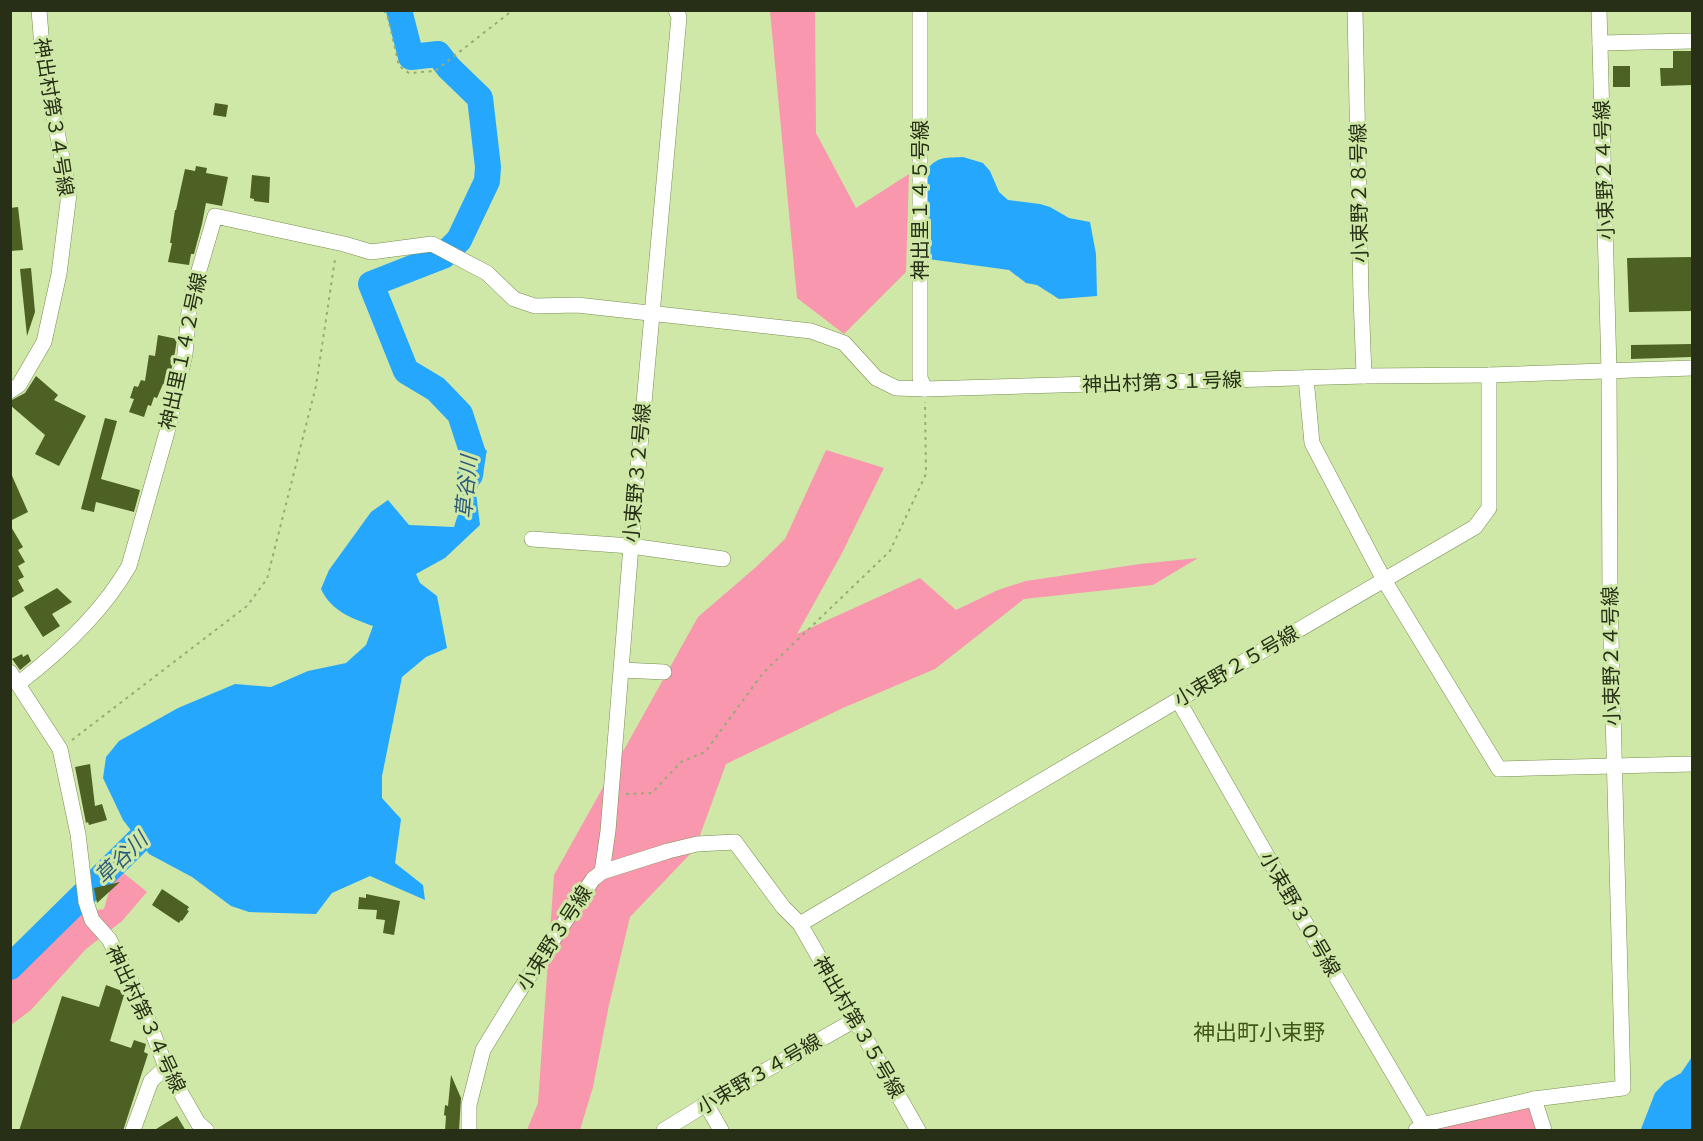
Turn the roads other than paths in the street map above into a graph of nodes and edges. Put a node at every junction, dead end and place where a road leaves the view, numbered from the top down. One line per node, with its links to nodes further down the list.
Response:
1 (39, 10): 15 (street, 神出村第３４号線)
2 (676, 10): 8 (street, 小束野３２号線)
3 (920, 10): 14 (street, 神出里１４５号線)
4 (1355, 10): 12 (street, 小束野２８号線)
5 (1599, 10): 7 (street, 小束野２４号線)
6 (1692, 42): 7 (street)
7 (1600, 43): 10 (street, 小束野２４号線)
8 (652, 314): 14 (street, 神出村第３１号線); 17 (street, 小束野３２号線); 22 (street, 神出里１４２号線)
9 (1692, 368): 10 (street, 神出村第３１号線)
10 (1609, 370): 11 (street, 神出村第３１号線); 25 (street, 小束野２４号線)
11 (1489, 375): 12 (street, 神出村第３１号線); 19 (street, 小束野２５号線)
12 (1364, 376): 13 (street, 神出村第３１号線)
13 (1306, 378): 14 (street, 神出村第３１号線); 19 (street)
14 (925, 389)
15 (10, 391)
16 (532, 539): 17 (street)
17 (631, 546): 18 (street); 20 (street, 小束野３２号線)
18 (723, 559)
19 (1384, 580): 23 (street, 小束野２５号線); 25 (street)
20 (622, 670): 21 (street); 26 (street, 小束野３２号線)
21 (664, 672)
22 (15, 677): 29 (street, 神出村第３４号線)
23 (1178, 700): 27 (street, 小束野２５号線); 32 (street, 小束野３０号線)
24 (1692, 764): 25 (street)
25 (1614, 766): 30 (street, 小束野２４号線)
26 (602, 872): 27 (street, 小束野３号線); 35 (street, 小束野３号線)
27 (800, 924): 28 (street, 神出村第３５号線)
28 (855, 1020): 31 (street, 小束野３４号線); 38 (street, 神出村第３５号線)
29 (166, 1067): 33 (street); 34 (street, 神出村第３４号線)
30 (1534, 1100): 32 (street, 小束野２４号線); 39 (street)
31 (706, 1104): 36 (street, 小束野３４号線); 37 (street)
32 (1420, 1128)
33 (133, 1131)
34 (206, 1131)
35 (469, 1131)
36 (664, 1131)
37 (721, 1131)
38 (918, 1131)
39 (1544, 1131)

